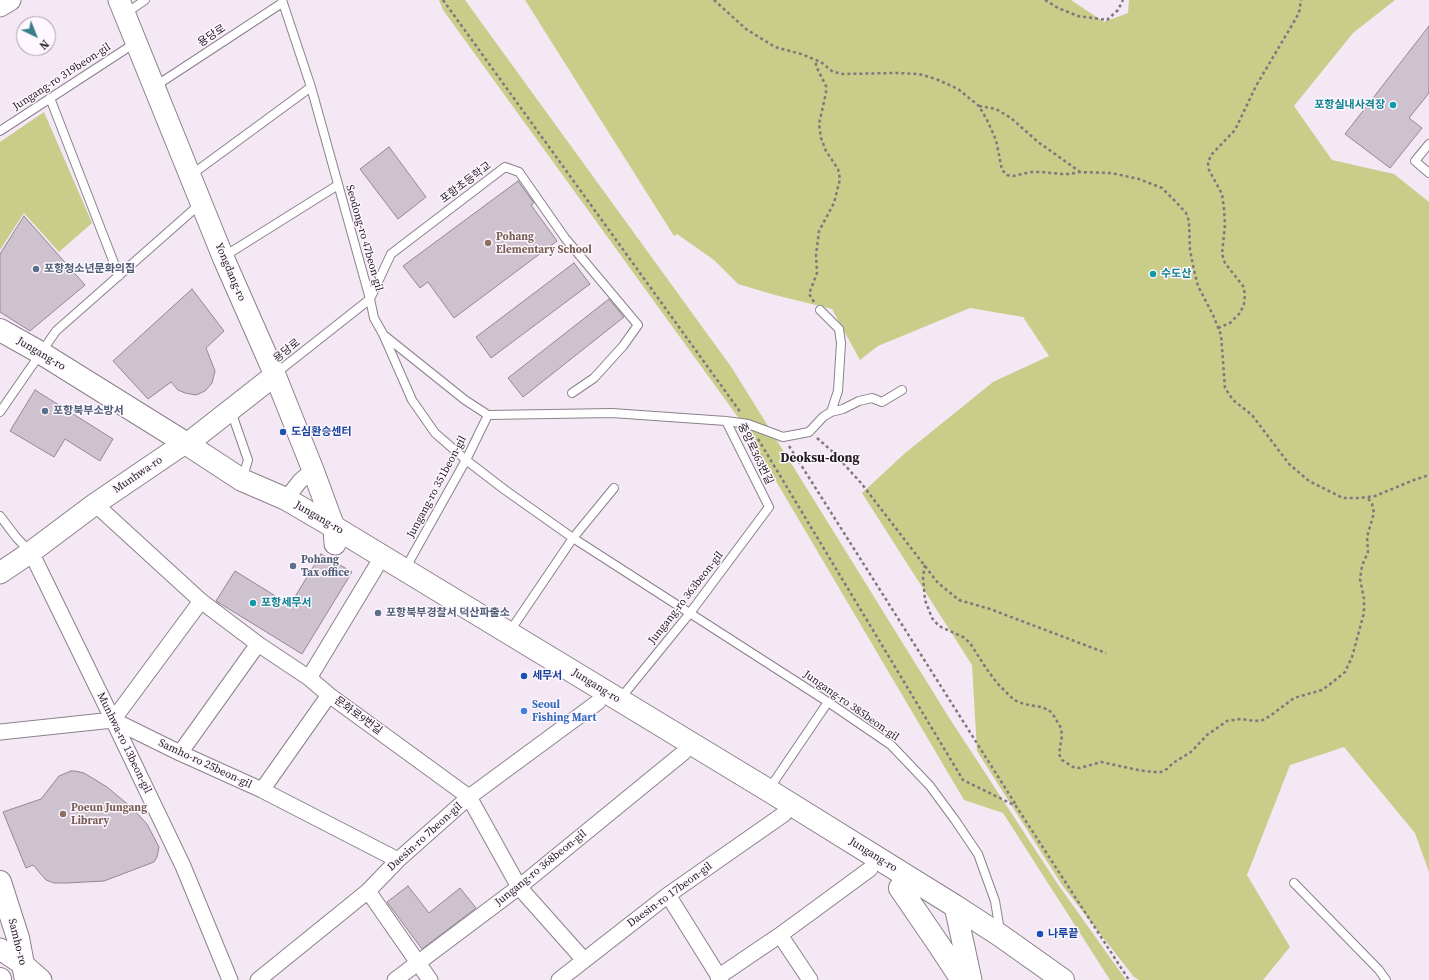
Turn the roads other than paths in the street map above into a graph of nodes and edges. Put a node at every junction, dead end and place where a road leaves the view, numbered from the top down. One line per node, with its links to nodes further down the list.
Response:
1 (10, 0): 4 (main road)
2 (145, 0): 5 (lane)
3 (282, 1): 7 (lane, 용당로); 8 (lane, Seodong-ro 47beon-gil)
4 (0, 6)
5 (122, 7): 6 (main road, Yongdang-ro)
6 (136, 42): 7 (main road, Yongdang-ro); 9 (lane, Jungang-ro 319beon-gil)
7 (154, 87): 13 (main road, Yongdang-ro)
8 (311, 88): 13 (lane); 14 (lane, Seodong-ro 47beon-gil)
9 (50, 98): 10 (lane, Jungang-ro 319beon-gil); 17 (lane)
10 (0, 131)
11 (1429, 144): 12 (lane)
12 (1429, 173)
13 (190, 176): 15 (main road, Yongdang-ro)
14 (338, 185): 16 (lane); 18 (lane, Seodong-ro 47beon-gil)
15 (201, 203): 16 (main road, Yongdang-ro); 17 (lane)
16 (223, 257): 24 (main road, Yongdang-ro)
17 (119, 276): 23 (lane)
18 (370, 299): 21 (lane, Seodong-ro 47beon-gil); 24 (lane, 용당로); 26 (lane, 포항초등학교)
19 (820, 310): 29 (lane)
20 (0, 330): 23 (main road, Jungang-ro)
21 (383, 334): 30 (lane); 33 (lane, Seodong-ro 47beon-gil)
22 (0, 346): 23 (main road, Jungang-ro)
23 (36, 359): 28 (lane); 32 (main road, Jungang-ro)
24 (275, 375): 27 (main road, Munhwa-ro); 34 (main road, Yongdang-ro)
25 (902, 390): 29 (lane)
26 (572, 393)
27 (231, 410): 32 (main road, Munhwa-ro); 35 (lane)
28 (0, 412)
29 (832, 412): 31 (lane, 중앙로363번길)
30 (488, 415): 31 (lane, 중앙로363번길); 33 (lane, Jungang-ro 351beon-gil)
31 (726, 421): 47 (lane, Jungang-ro 363beon-gil)
32 (183, 446): 35 (main road, Jungang-ro); 38 (main road, Munhwa-ro); 40 (main road, Jungang-ro)
33 (466, 460): 41 (lane, Seodong-ro 47beon-gil); 44 (lane, Jungang-ro 351beon-gil)
34 (313, 470): 37 (street); 40 (main road, Yongdang-ro)
35 (242, 480): 37 (main road, Jungang-ro)
36 (614, 488): 41 (lane)
37 (286, 499): 40 (main road, Jungang-ro)
38 (95, 504): 42 (main road, Munhwa-ro); 46 (street, 문화로9번길)
39 (0, 516): 42 (lane)
40 (335, 535): 43 (main road, Jungang-ro); 44 (main road, Jungang-ro)
41 (573, 538): 47 (lane, Jungang-ro 385beon-gil); 48 (lane)
42 (31, 552): 45 (main road, Munhwa-ro); 54 (street, Munhwa-ro 13beon-gil)
43 (376, 567): 50 (street); 52 (main road, Jungang-ro)
44 (405, 570): 48 (main road, Jungang-ro)
45 (0, 573)
46 (201, 601): 49 (street, 문화로9번길); 54 (street)
47 (690, 613): 52 (lane, Jungang-ro 363beon-gil); 53 (lane, Jungang-ro 385beon-gil)
48 (509, 632): 52 (main road, Jungang-ro)
49 (258, 644): 50 (street, 문화로9번길); 56 (street)
50 (309, 678): 51 (street, 문화로9번길)
51 (329, 695): 58 (street); 60 (street, 문화로9번길)
52 (608, 701): 57 (main road, Jungang-ro); 59 (main road, Jungang-ro); 60 (street, Daesin-ro 7beon-gil)
53 (828, 702): 59 (lane); 72 (lane, Jungang-ro 385beon-gil)
54 (113, 720): 55 (street); 56 (street, Samho-ro 25beon-gil); 80 (street, Munhwa-ro 13beon-gil)
55 (0, 732)
56 (180, 753): 58 (street, Samho-ro 25beon-gil)
57 (683, 753): 61 (main road, Jungang-ro); 66 (street, Jungang-ro 368beon-gil)
58 (262, 790): 62 (street, Samho-ro 25beon-gil)
59 (768, 790): 70 (main road, Jungang-ro)
60 (469, 797): 62 (street, Daesin-ro 7beon-gil); 66 (street, 문화로9번길)
61 (784, 814): 63 (main road, Jungang-ro); 69 (street, Daesin-ro 17beon-gil)
62 (398, 860): 68 (street, Daesin-ro 7beon-gil)
63 (870, 869): 67 (main road, Jungang-ro); 71 (street)
64 (0, 882): 76 (main road, Samho-ro)
65 (1294, 883): 89 (lane)
66 (519, 887): 74 (street, 문화로9번길); 75 (street, Jungang-ro 368beon-gil)
67 (900, 888): 70 (main road, Jungang-ro); 85 (main road)
68 (368, 891): 75 (street); 81 (street, Daesin-ro 7beon-gil)
69 (668, 895): 74 (street, Daesin-ro 17beon-gil); 78 (street)
70 (957, 915): 72 (main road, Jungang-ro); 86 (main road); 87 (main road, Jungang-ro)
71 (780, 935): 78 (street); 84 (street)
72 (1001, 936): 88 (main road, Jungang-ro)
73 (0, 949): 76 (main road)
74 (584, 960): 77 (street, Daesin-ro 17beon-gil)
75 (418, 962): 82 (street, Jungang-ro 368beon-gil); 83 (street)
76 (25, 973): 79 (main road)
77 (567, 977)
78 (720, 978)
79 (40, 980)
80 (230, 980)
81 (258, 980)
82 (395, 980)
83 (430, 980)
84 (810, 980)
85 (962, 980)
86 (971, 980)
87 (1041, 980)
88 (1063, 980)
89 (1386, 980)

